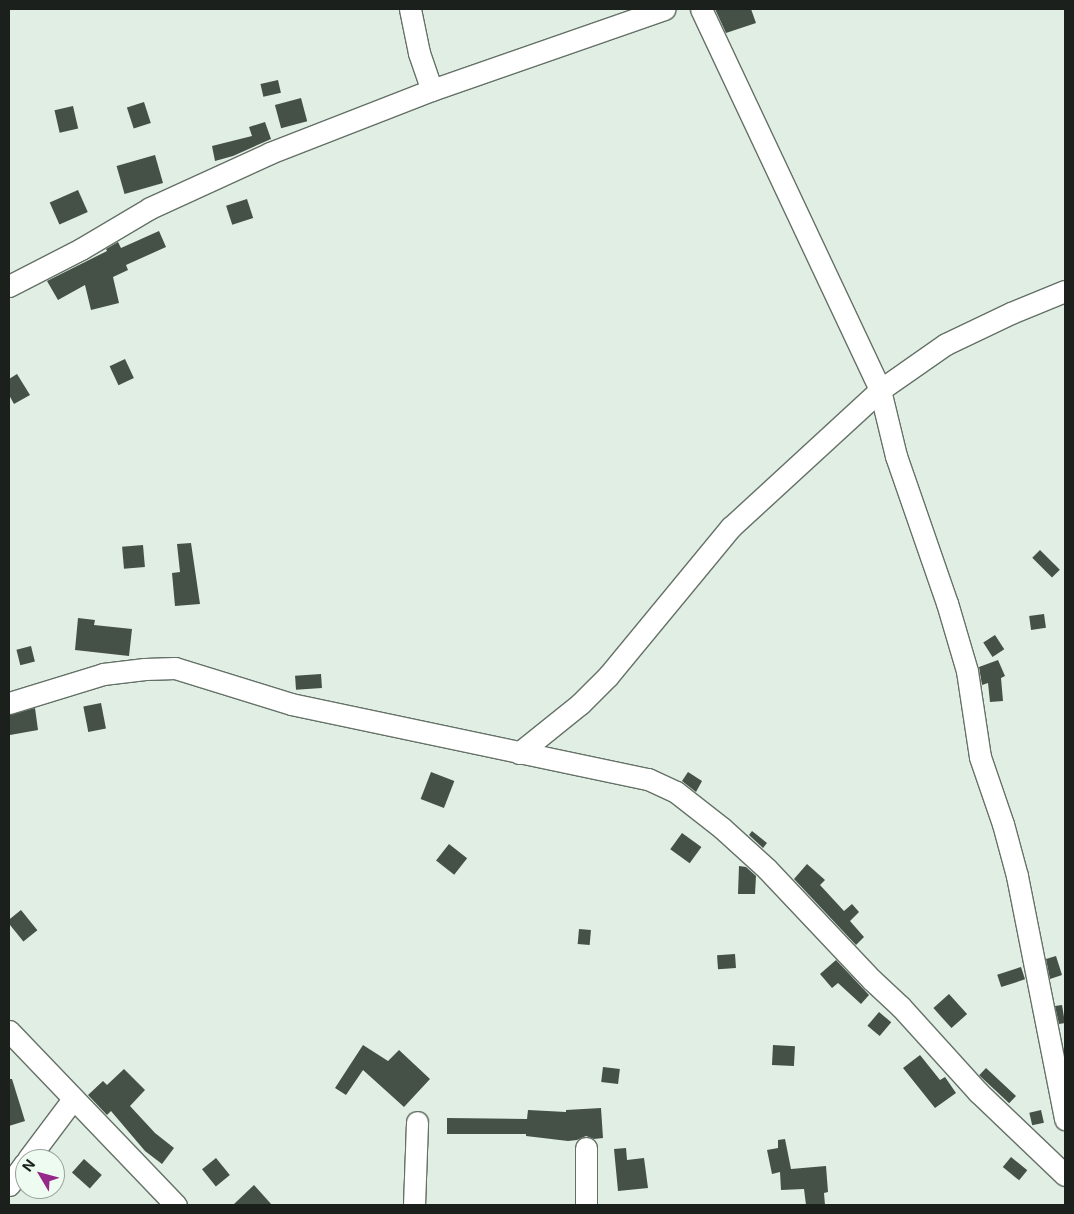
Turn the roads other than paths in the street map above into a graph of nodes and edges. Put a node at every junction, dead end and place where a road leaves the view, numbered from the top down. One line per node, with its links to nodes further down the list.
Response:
1 (410, 9): 4 (street)
2 (664, 9): 4 (street)
3 (701, 9): 7 (street)
4 (432, 90): 5 (street)
5 (9, 286)
6 (1065, 291): 7 (street)
7 (880, 390): 9 (street); 12 (street)
8 (9, 703): 9 (street)
9 (519, 753): 16 (street)
10 (9, 1031): 11 (street)
11 (73, 1099): 15 (street); 17 (street)
12 (1065, 1119)
13 (417, 1122): 18 (street)
14 (586, 1148): 19 (street)
15 (36, 1149)
16 (1065, 1175)
17 (176, 1205)
18 (414, 1205)
19 (586, 1205)

